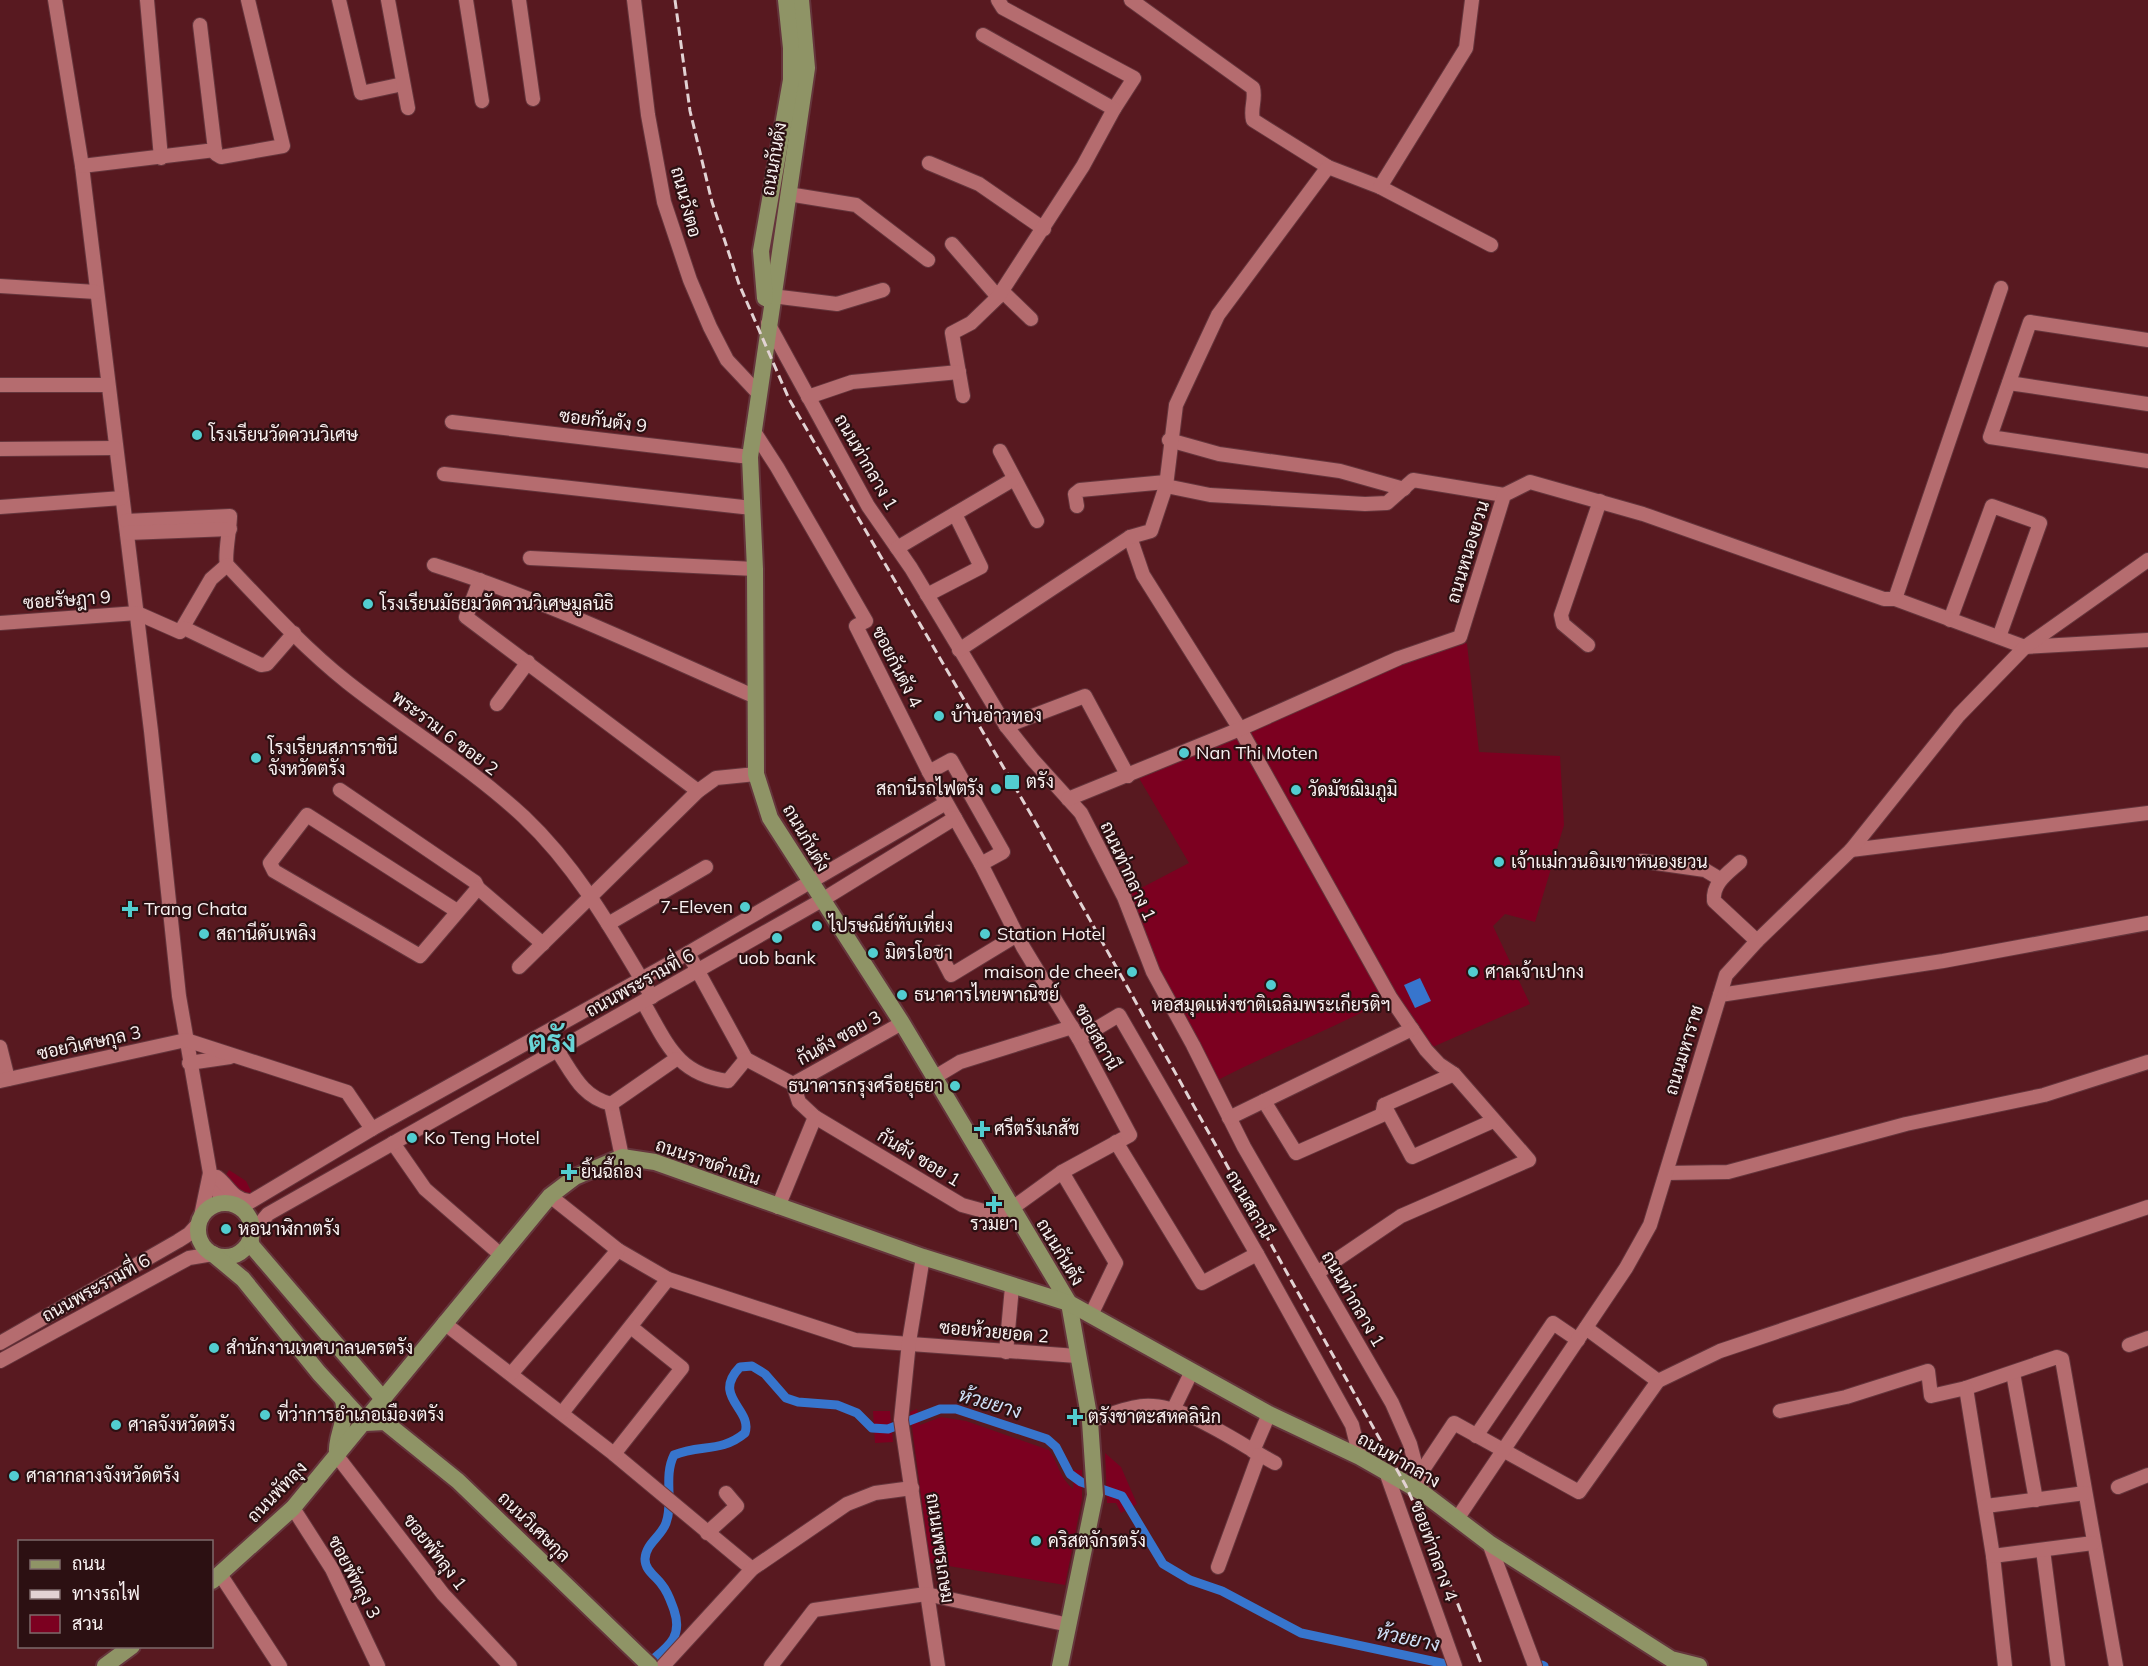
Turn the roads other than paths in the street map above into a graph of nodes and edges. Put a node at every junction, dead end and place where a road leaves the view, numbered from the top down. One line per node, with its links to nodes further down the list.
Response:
1 (55, 0): 24 (street)
2 (147, 0): 22 (street)
3 (248, 0): 21 (street)
4 (339, 0): 16 (street)
5 (388, 0): 16 (street)
6 (466, 0): 18 (street)
7 (634, 0): 45 (street, ถนนวังตอ)
8 (786, 0): 39 (main road, ถนนกันตัง)
9 (801, 0): 27 (main road, ถนนกันตัง)
10 (998, 0): 20 (street)
11 (1131, 0): 25 (street)
12 (1472, 0): 26 (street)
13 (519, 4): 17 (street)
14 (200, 25): 21 (street)
15 (983, 35): 20 (street)
16 (403, 84): 19 (street)
17 (533, 99)
18 (482, 101)
19 (408, 108)
20 (1114, 109): 28 (street)
21 (216, 150): 22 (street)
22 (161, 158): 24 (street)
23 (928, 162): 28 (street)
24 (82, 166): 35 (street)
25 (1328, 167): 26 (street); 51 (street)
26 (1380, 187): 30 (street)
27 (788, 194): 31 (street); 37 (main road, ถนนกันตัง)
28 (1044, 229): 36 (street)
29 (952, 244): 36 (street)
30 (1491, 245)
31 (928, 260)
32 (0, 285): 35 (street)
33 (2001, 288): 79 (street)
34 (883, 290): 37 (street)
35 (96, 292): 44 (street)
36 (1000, 294): 38 (street); 41 (street)
37 (772, 296): 39 (main road, ถนนกันตัง)
38 (1031, 320)
39 (768, 323): 45 (main road, ถนนกันตัง); 47 (street, ถนนท่ากลาง 1)
40 (2148, 340): 42 (street)
41 (959, 372): 46 (street); 47 (street)
42 (2009, 383): 48 (street); 56 (street)
43 (0, 385): 44 (street)
44 (108, 385): 52 (street)
45 (758, 393): 50 (main road, ถนนกันตัง)
46 (963, 396)
47 (808, 397): 71 (street, ถนนท่ากลาง 1)
48 (2148, 404)
49 (452, 422): 55 (street, ซอยกันตัง 9)
50 (753, 430): 55 (main road, ถนนกันตัง); 95 (street, ซอยกันตัง 4)
51 (1169, 440): 59 (street); 60 (street)
52 (115, 448): 53 (street); 62 (street)
53 (0, 449)
54 (1000, 452): 58 (street)
55 (750, 457): 66 (main road, ถนนกันตัง)
56 (2148, 461)
57 (444, 474): 66 (street)
58 (1014, 479): 67 (street); 68 (street)
59 (1166, 484): 60 (street); 64 (street); 70 (street)
60 (1404, 489): 61 (street)
61 (1504, 495): 63 (street, ถนนหนองยวน); 94 (street, ถนนหนองยวน)
62 (122, 498): 65 (street); 69 (street)
63 (1600, 501): 79 (street, ถนนหนองยวน); 87 (street)
64 (1077, 506)
65 (0, 507)
66 (752, 508): 76 (main road, ถนนกันตัง)
67 (956, 514): 71 (street); 78 (street)
68 (1037, 521)
69 (127, 527): 74 (street); 80 (street)
70 (1130, 537): 89 (street); 94 (street)
71 (897, 548): 78 (street, ถนนท่ากลาง 1)
72 (530, 558): 76 (street)
73 (2148, 560): 88 (street, ถนนมหาราช)
74 (227, 565): 83 (street); 84 (street, พระราม 6 ซอย 2)
75 (434, 565): 77 (street)
76 (755, 569): 91 (main road, ถนนกันตัง)
77 (480, 580): 90 (street); 91 (street)
78 (927, 595): 89 (street, ถนนท่ากลาง 1)
79 (1895, 598): 81 (street, ถนนหนองยวน)
80 (137, 613): 82 (street, ซอยรัษฎา 9); 83 (street); 131 (street)
81 (1950, 620): 85 (street, ถนนหนองยวน); 85 (street)
82 (0, 623)
83 (184, 628): 84 (street)
84 (294, 633): 113 (street, พระราม 6 ซอย 2)
85 (1999, 637): 88 (street, ถนนหนองยวน)
86 (2148, 640): 88 (street)
87 (1588, 645)
88 (2025, 647): 105 (street, ถนนมหาราช)
89 (959, 650): 93 (street, ถนนท่ากลาง 1)
90 (528, 662): 92 (street); 99 (street)
91 (756, 697): 96 (main road, ถนนกันตัง)
92 (497, 704)
93 (1006, 726): 97 (street); 100 (street, ถนนท่ากลาง 1)
94 (1240, 729): 97 (street, ถนนหนองยวน); 130 (street)
95 (929, 772): 101 (street, ซอยกันตัง 4); 108 (street)
96 (756, 774): 99 (street); 111 (main road, ถนนกันตัง)
97 (1128, 776): 100 (street, ถนนหนองยวน)
98 (340, 790): 112 (street)
99 (698, 791): 113 (street)
100 (1068, 799): 148 (street, ถนนท่ากลาง 1)
101 (946, 802): 103 (street, ซอยกันตัง 4); 111 (street, ถนนพระรามที่ 6)
102 (2148, 813): 105 (street)
103 (955, 818): 104 (street, ซอยกันตัง 4); 114 (street, ถนนพระรามที่ 6)
104 (964, 835): 108 (street, ซอยสถานี)
105 (1851, 850): 119 (street, ถนนมหาราช)
106 (1642, 861): 110 (street)
107 (1740, 862): 110 (street)
108 (981, 864): 118 (street, ซอยสถานี)
109 (706, 867): 116 (street)
110 (1720, 879): 119 (street)
111 (810, 884): 114 (main road, ถนนกันตัง); 121 (street, ถนนพระรามที่ 6)
112 (477, 888): 115 (street); 120 (street)
113 (592, 898): 116 (street, พระราม 6 ซอย 2); 120 (street)
114 (822, 900): 124 (street, ถนนพระรามที่ 6); 128 (main road, ถนนกันตัง)
115 (458, 911): 115 (street)
116 (608, 924): 125 (street, พระราม 6 ซอย 2)
117 (2148, 924): 126 (street)
118 (1017, 935): 122 (street); 129 (street, ซอยสถานี)
119 (1757, 941): 126 (street, ถนนมหาราช)
120 (543, 944): 123 (street)
121 (688, 952): 124 (street); 125 (street, ถนนพระรามที่ 6)
122 (939, 952)
123 (519, 967)
124 (699, 970): 127 (street, ถนนพระรามที่ 6); 137 (street)
125 (641, 979): 127 (street, พระราม 6 ซอย 2); 150 (street, ถนนพระรามที่ 6)
126 (1720, 995): 156 (street, ถนนมหาราช)
127 (647, 999): 134 (street, ถนนพระรามที่ 6); 136 (street, พระราม 6 ซอย 2)
128 (902, 1023): 141 (main road, ถนนกันตัง); 143 (street, กันตัง ซอย 3)
129 (1072, 1027): 132 (street, ซอยสถานี); 141 (street)
130 (1412, 1029): 140 (street); 144 (street)
131 (186, 1040): 135 (street); 139 (street); 142 (street, ซอยวิเศษกุล 3)
132 (1079, 1040): 151 (street, ซอยสถานี); 167 (street, ถนนสถานี)
133 (0, 1047): 142 (street)
134 (557, 1050): 145 (street); 152 (street, ถนนพระรามที่ 6)
135 (232, 1057): 139 (street); 150 (street)
136 (676, 1059): 137 (street); 145 (street)
137 (746, 1059): 143 (street)
138 (2148, 1062): 156 (street)
139 (189, 1063): 155 (street)
140 (1454, 1074): 146 (street); 149 (street)
141 (935, 1077): 162 (main road, ถนนกันตัง)
142 (4, 1080)
143 (793, 1084): 147 (street, กันตัง ซอย 1)
144 (1264, 1101): 146 (street); 148 (street)
145 (611, 1104): 153 (street)
146 (1384, 1105): 149 (street)
147 (815, 1116): 160 (street); 162 (street, กันตัง ซอย 1)
148 (1229, 1118): 171 (street, ถนนท่ากลาง 1)
149 (1494, 1121): 171 (street)
150 (372, 1129): 159 (street, ถนนพระรามที่ 6)
151 (1116, 1142): 154 (street); 167 (street)
152 (393, 1143): 164 (street, ถนนพระรามที่ 6); 168 (street)
153 (622, 1157): 157 (main road); 160 (main road, ถนนราชดำเนิน)
154 (1062, 1172): 162 (street); 176 (street)
155 (210, 1173): 158 (street); 159 (street); 163 (street)
156 (1667, 1173): 179 (street, ถนนมหาราช)
157 (550, 1196): 165 (street, ซอยห้วยยอด 2); 168 (main road)
158 (223, 1203): 159 (main road); 163 (main road)
159 (244, 1204): 164 (main road)
160 (778, 1207): 169 (main road, ถนนราชดำเนิน)
161 (2148, 1207): 191 (street)
162 (1011, 1209): 170 (main road, ถนนกันตัง)
163 (200, 1220): 166 (main road); 183 (street, ถนนพระรามที่ 6)
164 (251, 1236): 166 (main road); 194 (main road)
165 (618, 1250): 172 (street, ซอยห้วยยอด 2); 190 (street)
166 (213, 1254): 187 (street, ถนนพระรามที่ 6); 193 (main road)
167 (1257, 1254): 207 (street, ถนนสถานี)
168 (501, 1255): 177 (main road)
169 (923, 1257): 173 (main road, ถนนราชดำเนิน); 182 (street, ถนนเพชรเกษม)
170 (1045, 1265): 174 (main road); 175 (main road, ถนนกันตัง)
171 (1317, 1274): 211 (street, ถนนท่ากลาง 1)
172 (668, 1279): 178 (street); 182 (street, ซอยห้วยยอด 2)
173 (1012, 1287): 174 (main road, ถนนราชดำเนิน); 185 (street)
174 (1038, 1294): 175 (main road, ถนนราชดำเนิน)
175 (1069, 1303): 176 (main road, ถนนท่ากลาง); 186 (main road)
176 (1091, 1315): 186 (main road); 188 (main road, ถนนท่ากลาง)
177 (444, 1323): 190 (street); 194 (main road)
178 (631, 1327): 197 (street); 205 (street)
179 (1586, 1328): 181 (street, ถนนมหาราช); 191 (street)
180 (2148, 1338): 184 (street)
181 (1578, 1340): 202 (street); 203 (street, ถนนมหาราช)
182 (909, 1342): 185 (street, ซอยห้วยยอด 2); 213 (street, ถนนเพชรเกษม)
183 (0, 1343)
184 (2129, 1345)
185 (1006, 1352): 186 (street, ซอยห้วยยอด 2)
186 (1077, 1356): 199 (main road)
187 (0, 1361)
188 (1192, 1371): 195 (street); 198 (main road, ถนนท่ากลาง)
189 (2013, 1373): 192 (street); 215 (street); 216 (street)
190 (511, 1374): 197 (street)
191 (1658, 1381): 203 (street)
192 (1966, 1388): 196 (street); 217 (street)
193 (343, 1399): 201 (main road); 206 (main road)
194 (384, 1400): 200 (main road); 201 (main road)
195 (1173, 1410): 199 (street); 204 (street)
196 (1780, 1411)
197 (562, 1413): 205 (street)
198 (1269, 1414): 204 (street); 207 (main road, ถนนท่ากลาง)
199 (1090, 1421): 229 (main road)
200 (386, 1422): 201 (main road); 235 (main road, ถนนวิเศษกุล)
201 (365, 1423): 206 (main road, ถนนพัทลุง)
202 (1476, 1436): 203 (street); 211 (street)
203 (1503, 1451): 219 (street, ถนนมหาราช)
204 (1256, 1453): 208 (street); 225 (street)
205 (614, 1454): 220 (street)
206 (337, 1456): 218 (main road, ถนนพัทลุง); 234 (street, ซอยพัทลุง 1)
207 (1360, 1457): 209 (main road, ถนนท่ากลาง)
208 (1275, 1463)
209 (1386, 1472): 211 (main road, ถนนท่ากลาง); 240 (street, ซอยท่ากลาง 4)
210 (2148, 1475): 212 (street)
211 (1420, 1485): 219 (main road, ถนนท่ากลาง)
212 (2118, 1487)
213 (912, 1488): 226 (street); 228 (street, ถนนเพชรเกษม)
214 (726, 1493): 220 (street)
215 (2085, 1493): 216 (street); 222 (street)
216 (2036, 1500): 217 (street)
217 (1986, 1506): 224 (street)
218 (293, 1508): 227 (main road, ถนนพัทลุง); 233 (street, ซอยพัทลุง 3)
219 (1457, 1519): 221 (main road, ถนนท่ากลาง)
220 (707, 1533): 226 (street)
221 (1489, 1543): 241 (street); 242 (main road, ถนนท่ากลาง)
222 (2093, 1543): 223 (street); 245 (street)
223 (2043, 1550): 224 (street); 244 (street)
224 (1993, 1556): 243 (street)
225 (1218, 1567)
226 (752, 1569): 236 (street)
227 (216, 1578): 232 (street)
228 (926, 1594): 229 (street); 237 (street); 238 (street, ถนนเพชรเกษม)
229 (1068, 1625): 239 (main road)
230 (131, 1648): 231 (main road)
231 (105, 1666)
232 (280, 1666)
233 (378, 1666)
234 (510, 1666)
235 (650, 1666)
236 (663, 1666)
237 (771, 1666)
238 (938, 1666)
239 (1060, 1666)
240 (1455, 1666)
241 (1535, 1666)
242 (1699, 1666)
243 (2005, 1666)
244 (2058, 1666)
245 (2116, 1666)

